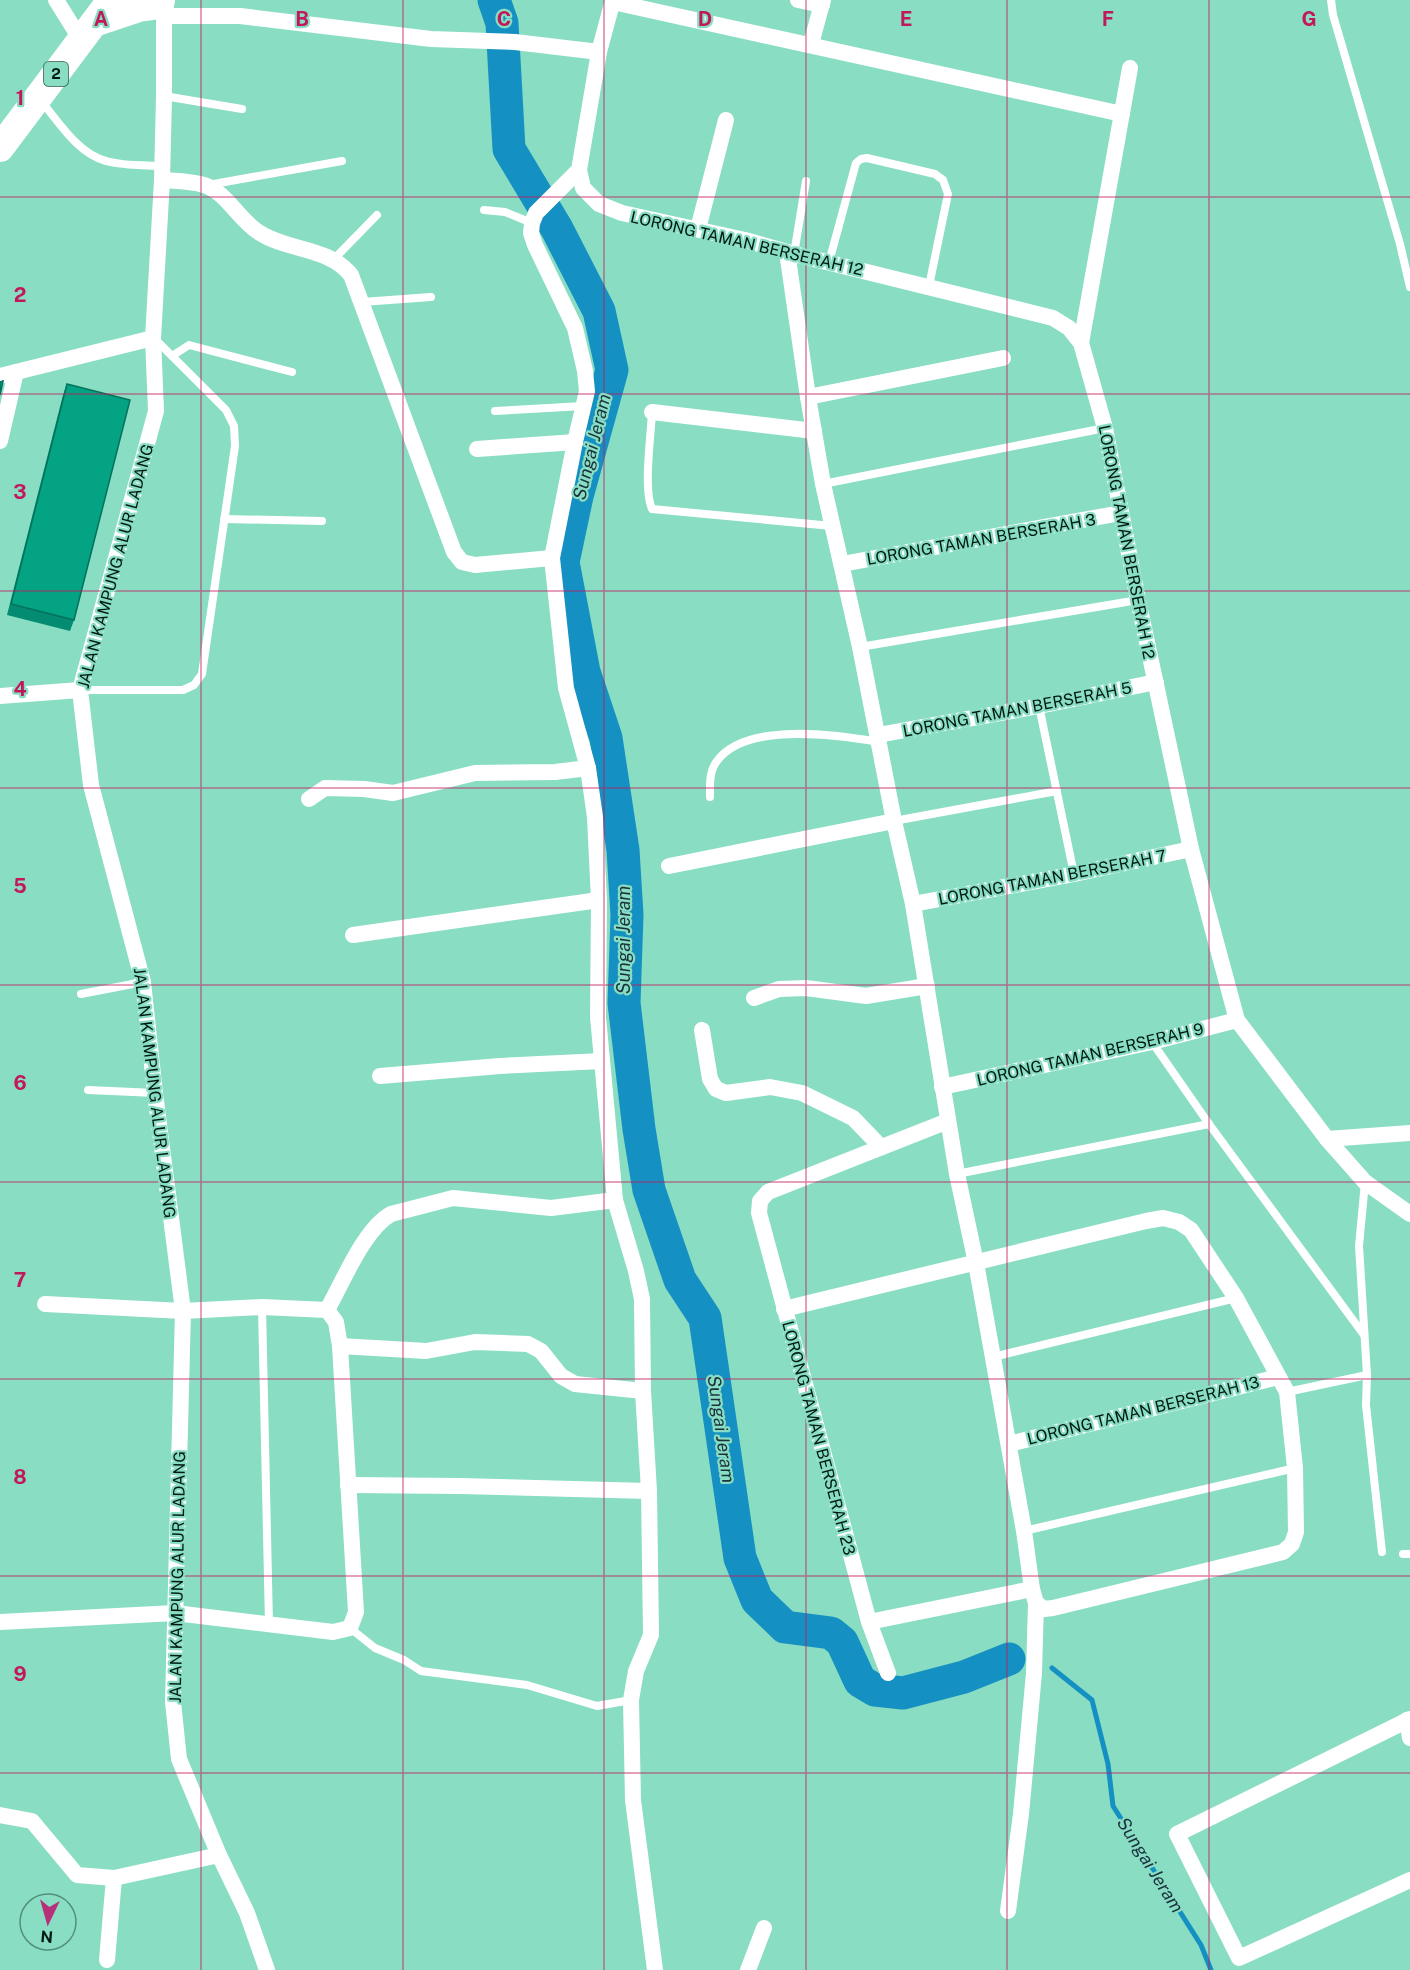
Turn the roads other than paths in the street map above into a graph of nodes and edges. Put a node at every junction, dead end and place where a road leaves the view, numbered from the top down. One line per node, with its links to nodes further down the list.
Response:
1 (56, 0): 8 (street)
2 (111, 0): 8 (highway, 2)
3 (798, 0): 6 (street)
4 (1331, 0): 28 (lane)
5 (613, 1): 9 (street); 10 (street)
6 (823, 3): 9 (street)
7 (161, 5): 8 (highway); 10 (street); 12 (street, JALAN KAMPUNG ALUR LADANG)
8 (87, 32): 13 (highway, 2)
9 (811, 44): 15 (street)
10 (599, 52): 19 (street)
11 (1130, 68): 15 (street)
12 (164, 96): 14 (lane); 20 (street, JALAN KAMPUNG ALUR LADANG)
13 (38, 97): 17 (highway, 2); 20 (lane)
14 (242, 109)
15 (1122, 114): 37 (street)
16 (726, 120): 26 (street)
17 (0, 148)
18 (342, 161): 22 (lane)
19 (579, 170): 25 (street); 26 (street, LORONG TAMAN BERSERAH 12)
20 (162, 173): 22 (street); 36 (street, JALAN KAMPUNG ALUR LADANG)
21 (806, 181): 29 (lane)
22 (205, 185): 30 (street)
23 (484, 210): 25 (lane)
24 (376, 214): 30 (lane)
25 (534, 218): 43 (street)
26 (698, 230): 29 (street, LORONG TAMAN BERSERAH 12)
27 (1410, 242): 28 (lane)
28 (1400, 244): 33 (lane)
29 (791, 253): 31 (street, LORONG TAMAN BERSERAH 12); 42 (street)
30 (334, 259): 35 (street)
31 (829, 262): 32 (street, LORONG TAMAN BERSERAH 12); 32 (lane)
32 (929, 286): 37 (street, LORONG TAMAN BERSERAH 12)
33 (1410, 287)
34 (431, 297): 35 (lane)
35 (362, 302): 56 (street)
36 (153, 338): 38 (lane); 41 (street); 61 (street, JALAN KAMPUNG ALUR LADANG)
37 (1081, 343): 46 (street, LORONG TAMAN BERSERAH 12)
38 (172, 356): 40 (lane); 53 (lane)
39 (1004, 358): 42 (street)
40 (292, 372)
41 (8, 374): 48 (street)
42 (808, 397): 47 (street)
43 (584, 406): 44 (lane); 49 (street)
44 (495, 411)
45 (652, 412): 47 (street); 55 (lane)
46 (1105, 428): 51 (lane); 52 (street, LORONG TAMAN BERSERAH 12)
47 (814, 431): 51 (street)
48 (0, 441)
49 (575, 442): 50 (street); 56 (street)
50 (477, 449)
51 (823, 484): 55 (street)
52 (1121, 513): 57 (street, LORONG TAMAN BERSERAH 3); 58 (street, LORONG TAMAN BERSERAH 12)
53 (224, 519): 54 (lane); 61 (lane)
54 (322, 521)
55 (832, 526): 57 (street)
56 (552, 558): 65 (street)
57 (842, 564): 59 (street)
58 (1138, 600): 59 (lane); 60 (street, LORONG TAMAN BERSERAH 12)
59 (860, 647): 64 (street)
60 (1156, 682): 63 (street, LORONG TAMAN BERSERAH 5); 70 (street, LORONG TAMAN BERSERAH 12)
61 (80, 690): 62 (street); 76 (street, JALAN KAMPUNG ALUR LADANG)
62 (0, 696)
63 (1039, 706): 64 (street, LORONG TAMAN BERSERAH 5); 66 (lane)
64 (879, 738): 67 (lane); 69 (street)
65 (588, 768): 68 (street); 73 (street)
66 (1057, 791): 69 (lane); 72 (lane)
67 (710, 797)
68 (309, 799)
69 (894, 821): 71 (street); 74 (street)
70 (1191, 849): 72 (street, LORONG TAMAN BERSERAH 7); 80 (street, LORONG TAMAN BERSERAH 12)
71 (669, 866)
72 (1074, 874): 74 (street, LORONG TAMAN BERSERAH 7)
73 (599, 900): 75 (street); 83 (street)
74 (913, 903): 77 (street)
75 (353, 935)
76 (143, 981): 78 (lane); 87 (street, JALAN KAMPUNG ALUR LADANG)
77 (927, 986): 79 (street); 85 (street)
78 (81, 994)
79 (754, 998)
80 (1238, 1020): 82 (street, LORONG TAMAN BERSERAH 9); 91 (street, LORONG TAMAN BERSERAH 12)
81 (702, 1030): 92 (street)
82 (1152, 1042): 85 (street, LORONG TAMAN BERSERAH 9); 89 (lane)
83 (602, 1061): 84 (street); 95 (street)
84 (380, 1076)
85 (942, 1088): 88 (street)
86 (88, 1090): 87 (lane)
87 (155, 1093): 103 (street, JALAN KAMPUNG ALUR LADANG)
88 (948, 1121): 92 (street); 93 (street)
89 (1209, 1124): 93 (lane); 104 (lane)
90 (1410, 1133): 91 (street)
91 (1327, 1139): 94 (street, LORONG TAMAN BERSERAH 12)
92 (881, 1147): 101 (street, LORONG TAMAN BERSERAH 23)
93 (957, 1174): 97 (street)
94 (1365, 1182): 96 (street, LORONG TAMAN BERSERAH 12); 104 (lane)
95 (615, 1200): 102 (street); 109 (street)
96 (1410, 1214)
97 (976, 1263): 98 (street); 101 (street); 106 (street)
98 (1236, 1298): 106 (lane); 108 (street)
99 (45, 1304): 103 (street)
100 (262, 1307): 102 (street); 103 (street); 121 (lane)
101 (784, 1309): 120 (street, LORONG TAMAN BERSERAH 23)
102 (327, 1310): 105 (street)
103 (183, 1311): 118 (street, JALAN KAMPUNG ALUR LADANG)
104 (1365, 1336): 107 (lane)
105 (340, 1346): 109 (street); 113 (street)
106 (993, 1357): 111 (street)
107 (1367, 1375): 110 (lane); 116 (lane)
108 (1278, 1377): 110 (street); 111 (street, LORONG TAMAN BERSERAH 13)
109 (642, 1391): 114 (street)
110 (1287, 1392): 112 (street)
111 (1009, 1444): 115 (street)
112 (1294, 1468): 115 (lane); 117 (street)
113 (348, 1485): 114 (street); 122 (street)
114 (649, 1491): 124 (street)
115 (1024, 1531): 117 (street)
116 (1382, 1552)
117 (1034, 1596): 120 (street); 131 (street)
118 (175, 1613): 119 (street); 121 (street); 128 (street, JALAN KAMPUNG ALUR LADANG)
119 (0, 1622)
120 (869, 1622): 123 (street, LORONG TAMAN BERSERAH 23)
121 (269, 1625): 122 (street)
122 (350, 1628): 124 (lane)
123 (888, 1672)
124 (632, 1700): 136 (street)
125 (1408, 1720): 126 (street); 134 (street)
126 (1410, 1738)
127 (0, 1815): 129 (street)
128 (219, 1856): 129 (street); 135 (street, JALAN KAMPUNG ALUR LADANG)
129 (114, 1878): 133 (street)
130 (1410, 1880): 134 (street)
131 (1008, 1911)
132 (764, 1928): 137 (street)
133 (107, 1960)
134 (1241, 1964)
135 (267, 1970)
136 (655, 1970)
137 (748, 1970)

